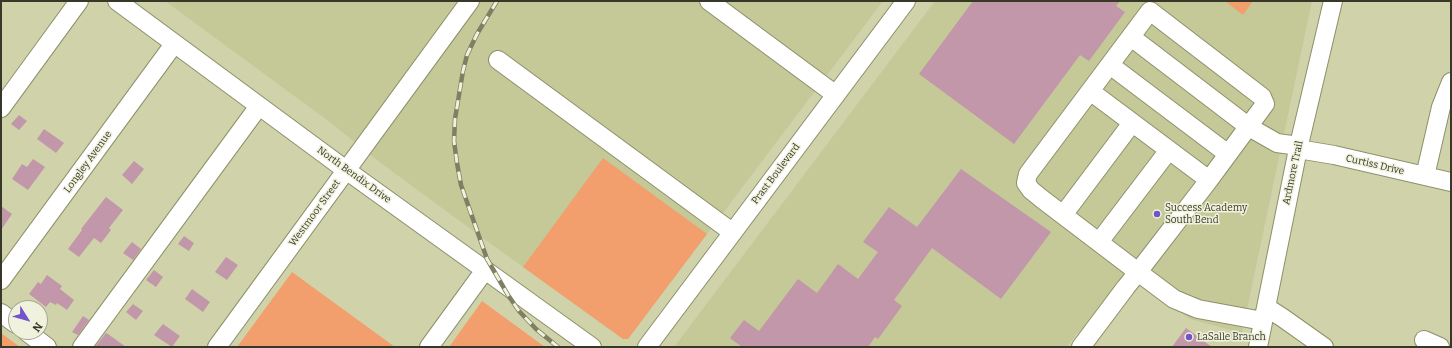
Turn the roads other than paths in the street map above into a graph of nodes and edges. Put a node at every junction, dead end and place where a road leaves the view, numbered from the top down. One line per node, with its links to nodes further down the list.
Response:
1 (79, 1): 15 (street)
2 (117, 1): 8 (street, North Bendix Drive)
3 (470, 1): 21 (street, Westmoor Street)
4 (709, 1): 13 (street)
5 (906, 1): 13 (street, Prast Boulevard)
6 (1333, 1): 18 (street, Ardmore Trail)
7 (1131, 37): 10 (street); 17 (street, Curtiss Drive); 17 (street)
8 (174, 44): 14 (street, North Bendix Drive); 30 (street, Longley Avenue)
9 (498, 60): 26 (street)
10 (1110, 65): 12 (street); 20 (street)
11 (1451, 82): 22 (street)
12 (1090, 91): 16 (street); 25 (street)
13 (836, 95): 26 (street, Prast Boulevard)
14 (259, 106): 21 (street, North Bendix Drive); 35 (street)
15 (1, 108)
16 (1132, 123): 19 (street); 25 (street)
17 (1249, 127): 18 (street, Curtiss Drive); 20 (street)
18 (1298, 148): 22 (street, Curtiss Drive); 31 (street, Ardmore Trail)
19 (1169, 150): 23 (street); 27 (street)
20 (1228, 154): 23 (street)
21 (346, 170): 28 (street, North Bendix Drive); 36 (street, Westmoor Street)
22 (1425, 176): 24 (street, Curtiss Drive)
23 (1209, 180): 29 (street)
24 (1451, 182)
25 (1063, 216): 27 (street)
26 (732, 232): 39 (street, Prast Boulevard)
27 (1099, 242): 29 (street)
28 (485, 270): 37 (street); 38 (street, North Bendix Drive)
29 (1138, 272): 31 (street); 40 (street)
30 (1, 280)
31 (1265, 314): 41 (street, Ardmore Trail); 42 (street)
32 (38, 340): 34 (street)
33 (1424, 340): 43 (street)
34 (47, 347)
35 (82, 347)
36 (217, 347)
37 (429, 347)
38 (592, 347)
39 (647, 347)
40 (1081, 347)
41 (1258, 347)
42 (1324, 347)
43 (1440, 347)

